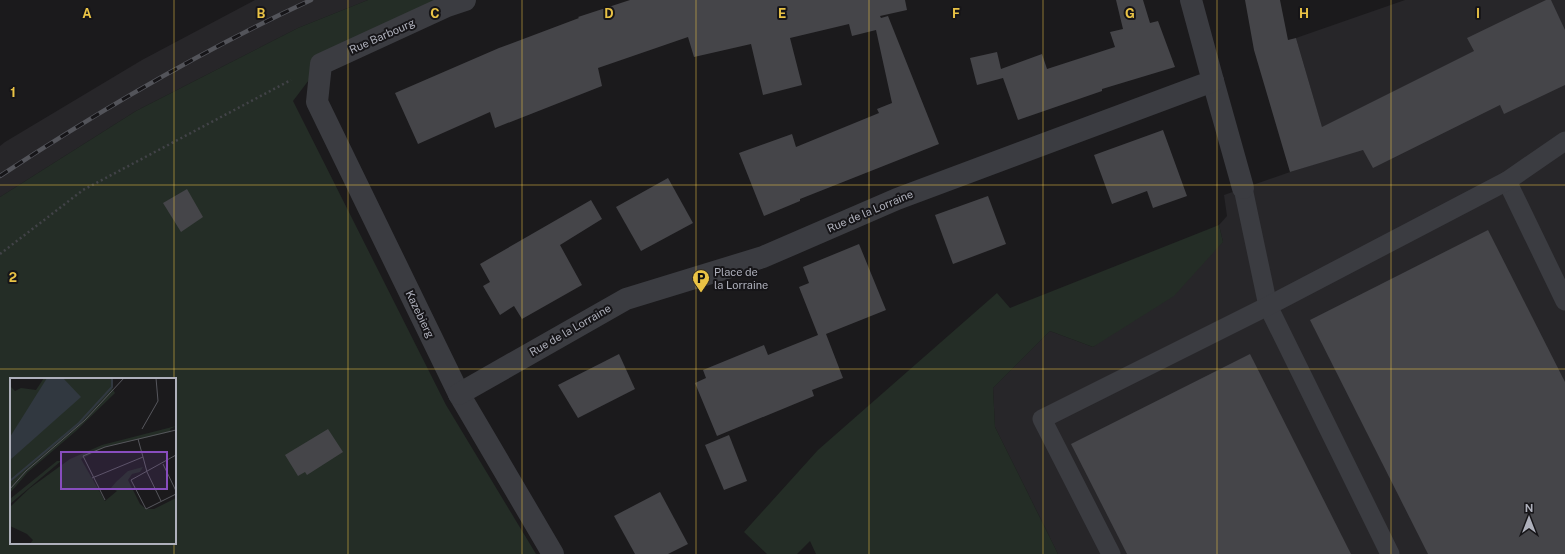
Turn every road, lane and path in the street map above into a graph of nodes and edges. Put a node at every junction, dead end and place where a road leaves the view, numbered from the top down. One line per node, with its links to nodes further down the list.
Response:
1 (465, 0): 3 (street, Rue Barbourg)
2 (1191, 0): 4 (street)
3 (321, 64): 8 (path); 11 (street, Kazebierg)
4 (1213, 81): 7 (street); 11 (street, Rue de la Lorraine)
5 (1565, 141): 6 (lane)
6 (1507, 181): 9 (lane); 10 (lane)
7 (1243, 188): 10 (lane)
8 (0, 254)
9 (1565, 301)
10 (1268, 306): 13 (lane); 14 (lane)
11 (458, 394): 12 (street, Kazebierg)
12 (553, 554)
13 (1111, 554)
14 (1390, 554)

